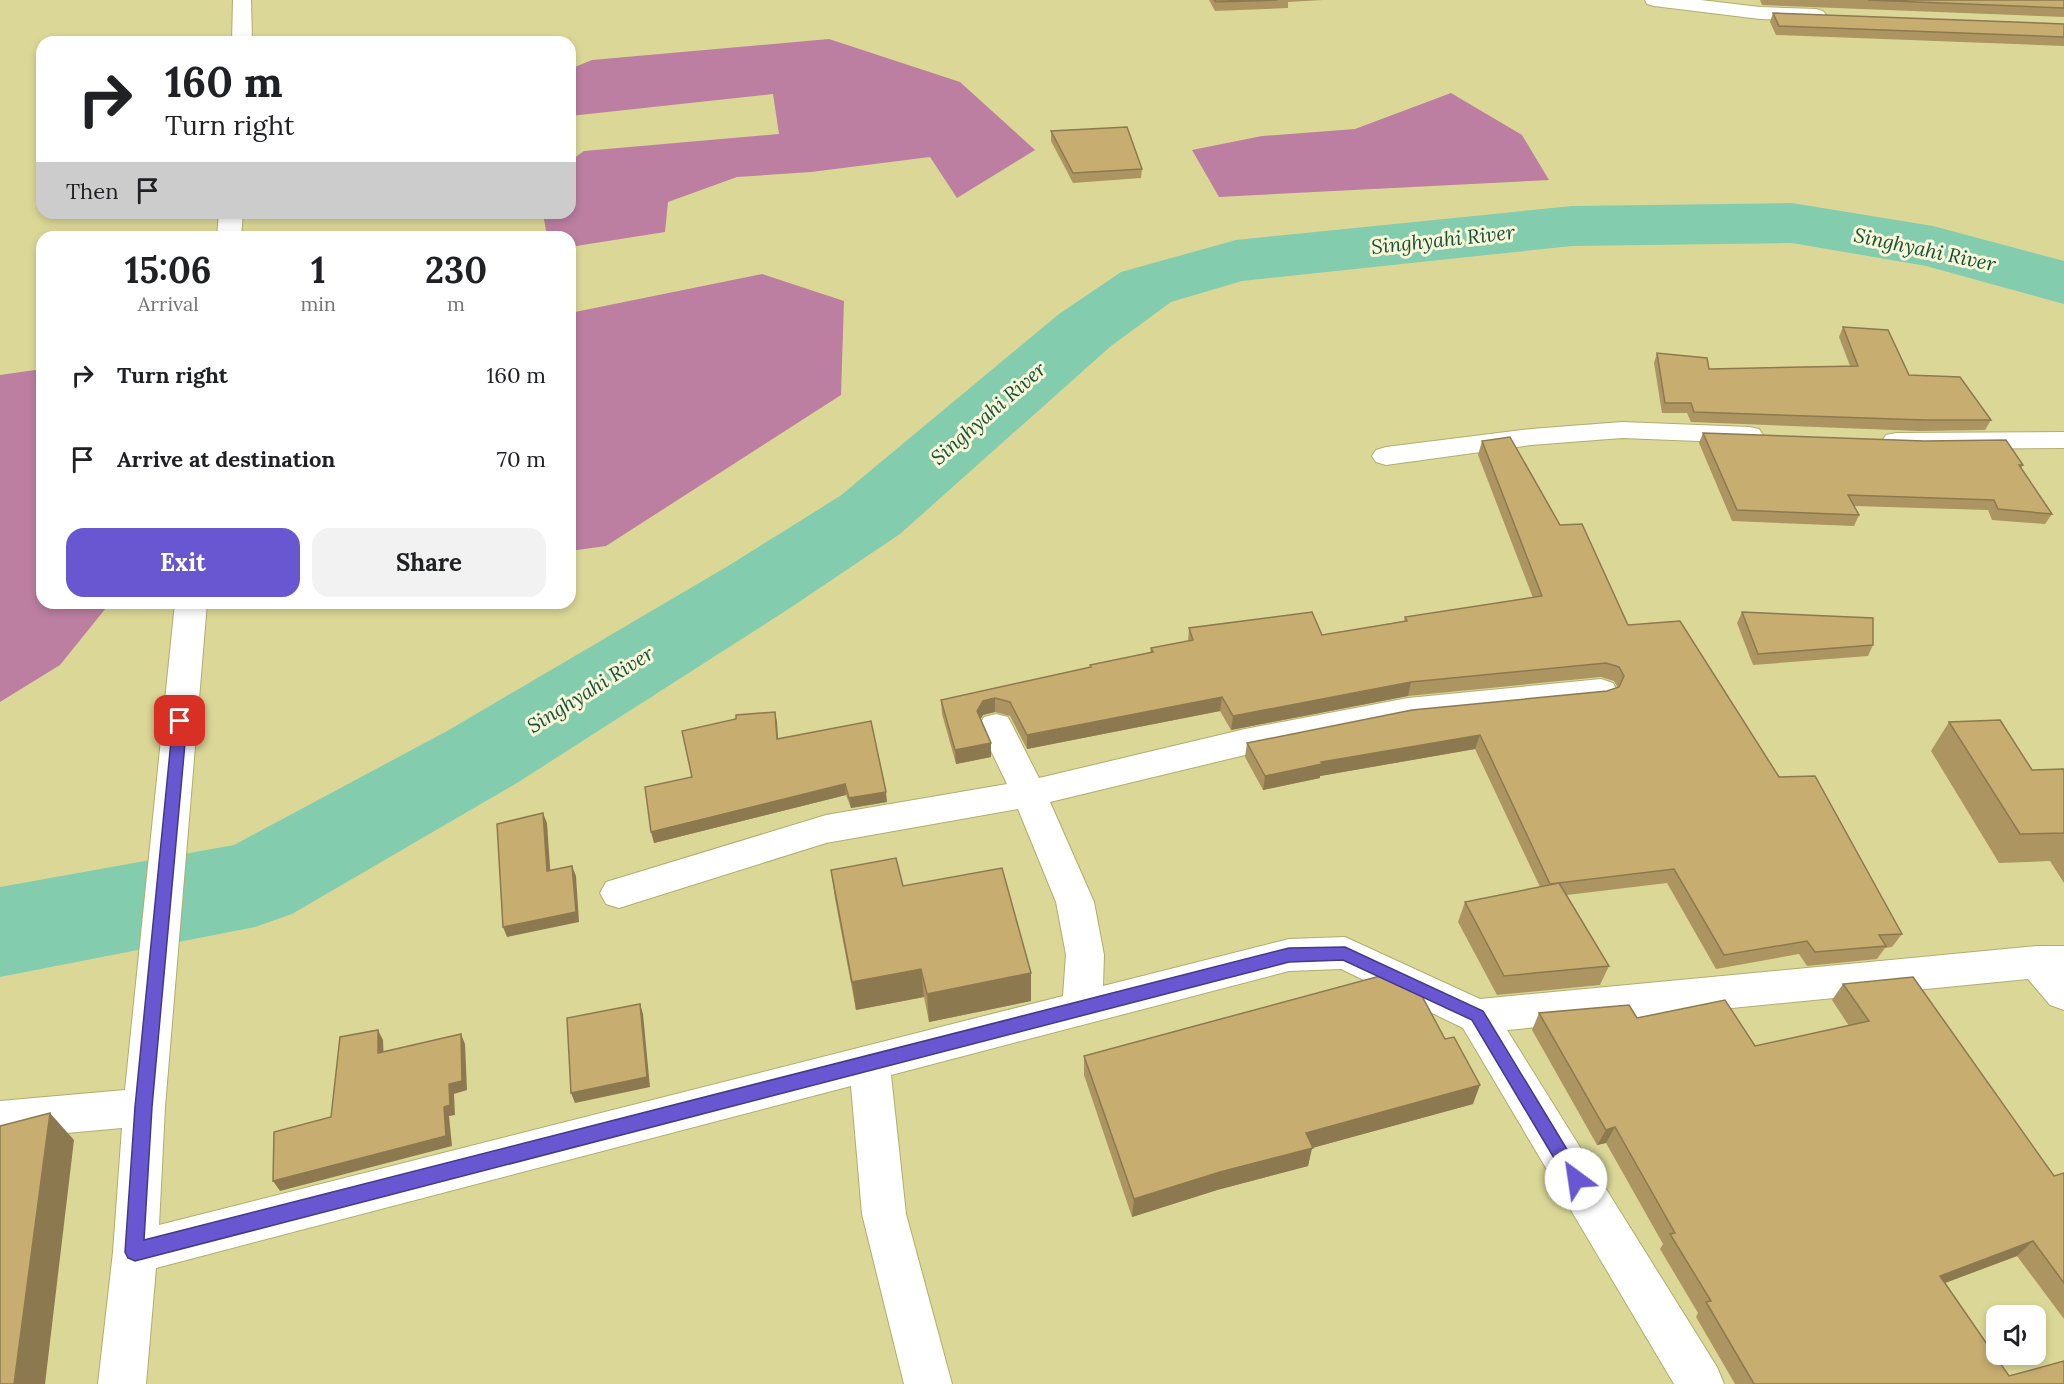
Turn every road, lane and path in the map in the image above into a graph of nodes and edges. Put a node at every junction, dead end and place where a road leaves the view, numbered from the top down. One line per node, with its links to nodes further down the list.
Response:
1 (242, 0): 6 (street)
2 (1654, 0): 4 (street)
3 (1743, 0): 4 (street)
4 (1760, 13): 5 (street)
5 (1830, 16)
6 (242, 36)
7 (1773, 436): 10 (street)
8 (1874, 440): 9 (street)
9 (2064, 441)
10 (1386, 456)
11 (190, 615): 21 (street)
12 (1601, 692): 14 (street)
13 (996, 726): 14 (street)
14 (1029, 794): 15 (street); 18 (street)
15 (619, 893)
16 (2050, 962): 17 (street); 19 (street)
17 (2064, 993)
18 (1082, 1008): 19 (street); 20 (street)
19 (1477, 1016): 26 (street)
20 (869, 1063): 23 (street); 25 (street)
21 (144, 1107): 22 (street); 23 (street)
22 (0, 1120)
23 (135, 1252): 24 (street)
24 (122, 1384)
25 (928, 1384)
26 (1700, 1384)

